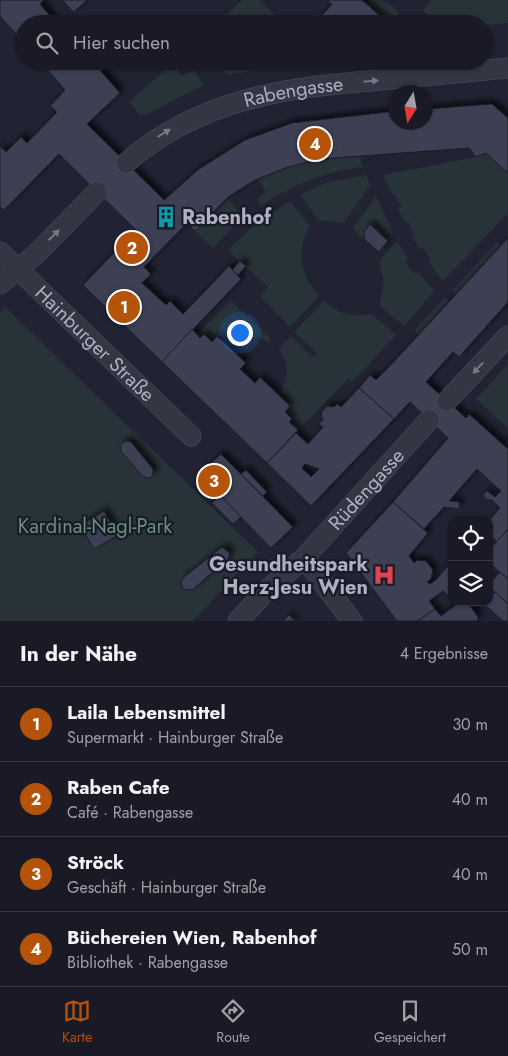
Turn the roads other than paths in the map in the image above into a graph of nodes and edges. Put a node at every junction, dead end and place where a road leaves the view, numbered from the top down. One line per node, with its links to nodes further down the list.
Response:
1 (508, 68): 2 (street, Rabengasse, one-way to 1)
2 (493, 69)
3 (487, 70): 4 (street, Rabengasse, one-way to 3)
4 (126, 163)
5 (97, 192): 7 (street, one-way to 5)
6 (0, 252): 7 (street, Hainburger Straße)
7 (18, 268): 8 (street); 12 (street, Hainburger Straße)
8 (0, 284)
9 (508, 336): 10 (street, one-way to 10)
10 (447, 400)
11 (429, 420): 13 (street, Rüdengasse)
12 (191, 436)
13 (304, 558): 14 (street, Rüdengasse); 15 (street)
14 (238, 621)
15 (352, 621)

